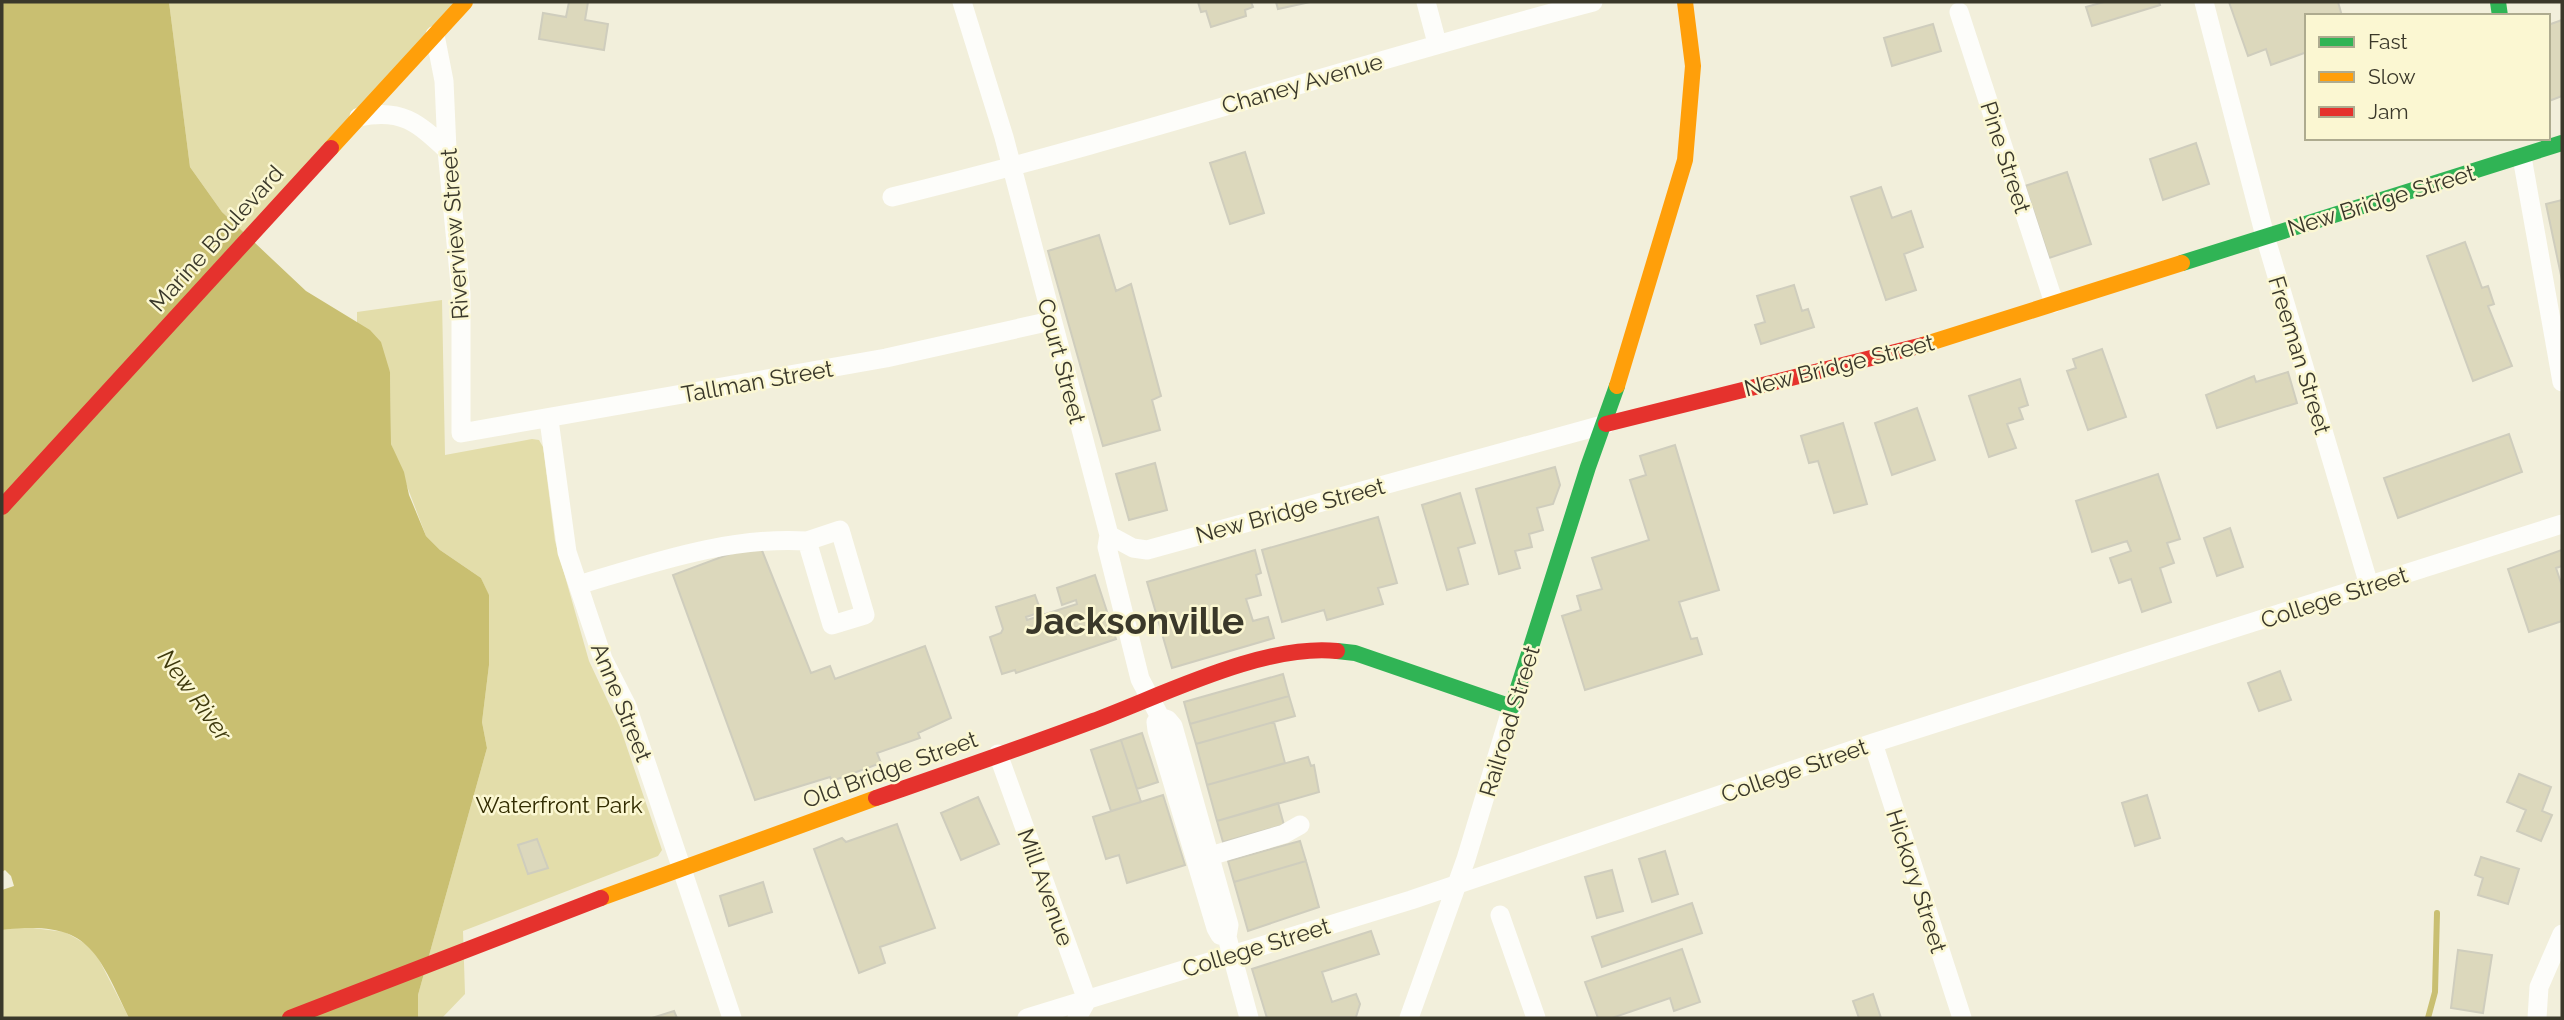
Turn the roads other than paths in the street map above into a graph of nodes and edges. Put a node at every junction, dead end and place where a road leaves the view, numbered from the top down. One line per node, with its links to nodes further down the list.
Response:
1 (465, 2): 8 (main road, Marine Boulevard)
2 (962, 2): 14 (street, Court Street)
3 (1426, 2): 9 (street)
4 (1594, 2): 9 (street, Chaney Avenue)
5 (1685, 2): 21 (main road, Railroad Street)
6 (2204, 2): 16 (street, Freeman Street)
7 (1959, 12): 17 (street, Pine Street)
8 (435, 35): 10 (main road, Marine Boulevard); 13 (street, Riverview Street)
9 (1437, 43): 14 (street, Chaney Avenue)
10 (358, 118): 13 (street); 23 (main road, Marine Boulevard)
11 (2562, 143): 12 (main road, New Bridge Street)
12 (2521, 147): 16 (main road, New Bridge Street); 19 (street)
13 (447, 150): 22 (street, Riverview Street)
14 (1011, 168): 15 (street, Chaney Avenue); 18 (street, Court Street)
15 (892, 197)
16 (2265, 236): 17 (main road, New Bridge Street); 28 (street, Freeman Street)
17 (2054, 303): 21 (main road, New Bridge Street)
18 (1051, 321): 20 (street, Tallman Street); 25 (street, Court Street)
19 (2562, 382)
20 (549, 419): 22 (street, Tallman Street); 27 (street, Anne Street)
21 (1606, 424): 25 (street, New Bridge Street); 30 (main road, Railroad Street)
22 (461, 433)
23 (2, 507)
24 (2562, 524): 28 (street, College Street)
25 (1109, 535): 29 (street, Court Street)
26 (807, 541): 26 (street); 27 (street)
27 (578, 585): 36 (street, Anne Street)
28 (2369, 585): 32 (street, College Street)
29 (1150, 695): 30 (main road, Old Bridge Street); 31 (street, Court Street); 33 (main road, Old Bridge Street)
30 (1512, 707): 37 (street, Railroad Street)
31 (1160, 717): 35 (street, Court Street); 40 (street, Court Street)
32 (1873, 743): 37 (street, College Street); 49 (street, Hickory Street)
33 (998, 754): 36 (main road, Old Bridge Street); 41 (street, Mill Avenue)
34 (1300, 825): 35 (street)
35 (1210, 856): 40 (street, Court Street)
36 (683, 867): 42 (main road, Old Bridge Street); 43 (street, Anne Street)
37 (1457, 885): 40 (street, College Street); 47 (street, Railroad Street)
38 (1500, 915): 48 (street)
39 (2562, 934): 50 (street)
40 (1229, 946): 41 (street, College Street); 46 (street, Court Street)
41 (1087, 1000): 44 (street, College Street); 45 (street)
42 (290, 1018)
43 (732, 1018)
44 (1027, 1018)
45 (1077, 1018)
46 (1249, 1018)
47 (1409, 1018)
48 (1536, 1018)
49 (1962, 1018)
50 (2537, 1018)

